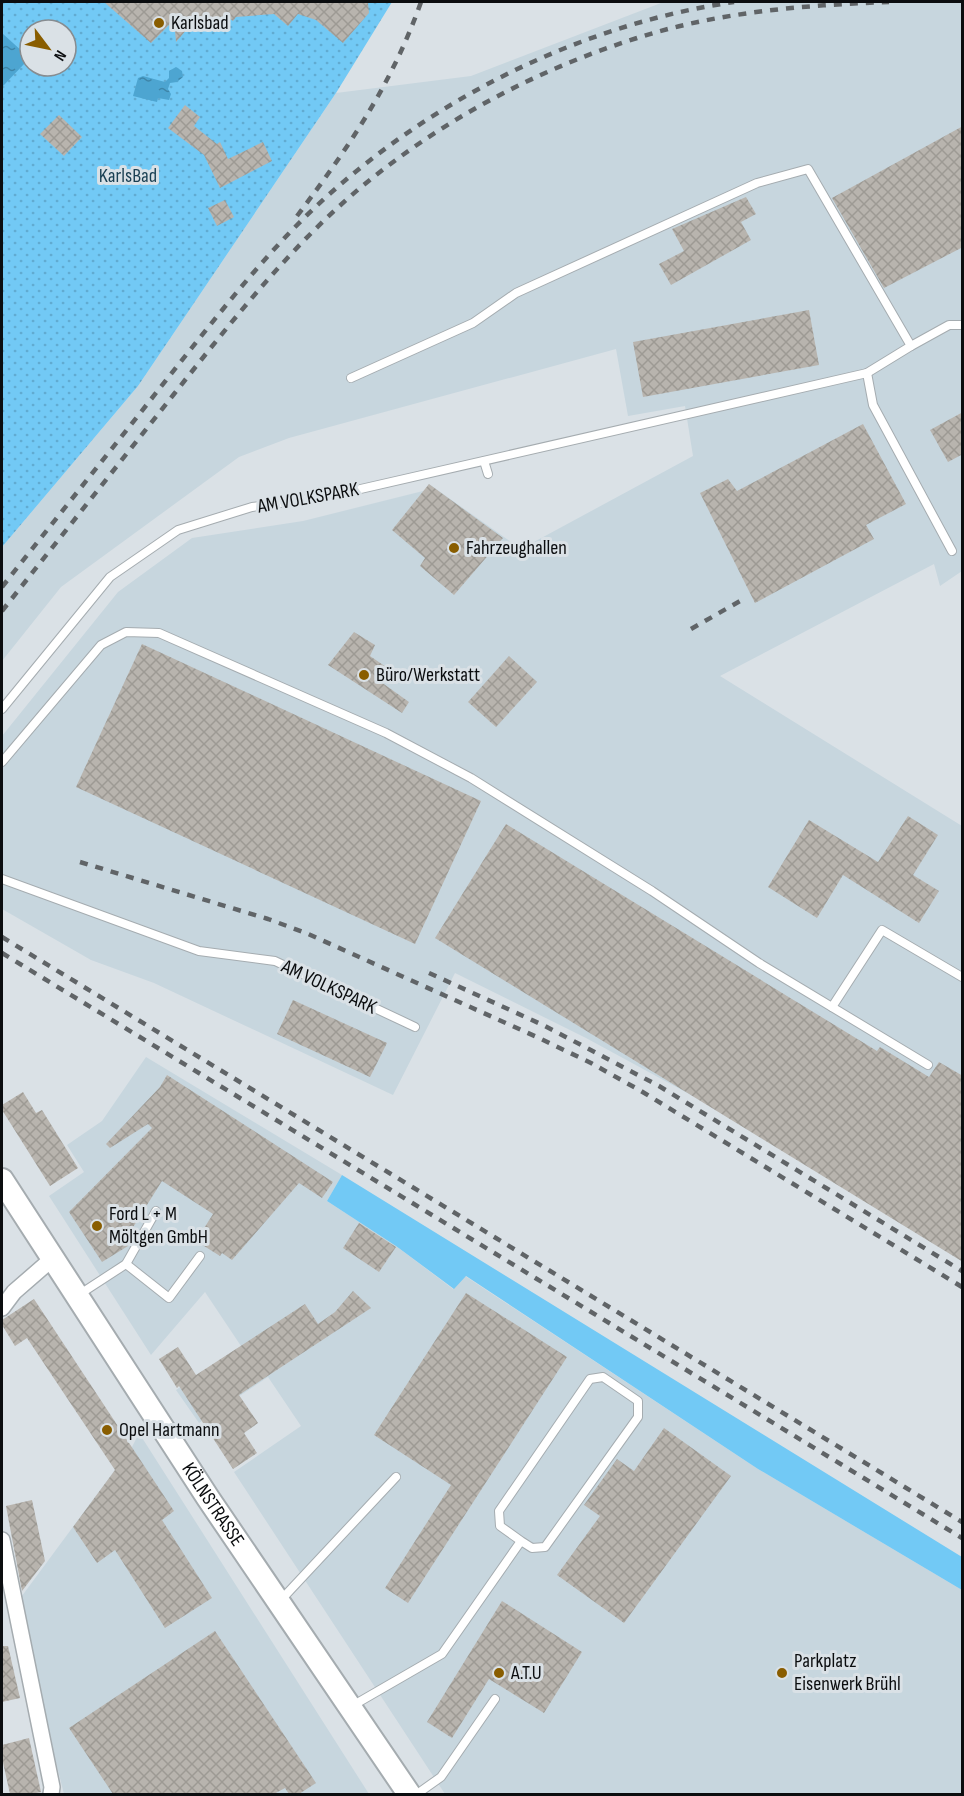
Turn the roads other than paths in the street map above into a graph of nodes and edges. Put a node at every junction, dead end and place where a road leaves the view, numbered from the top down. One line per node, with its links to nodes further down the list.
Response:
1 (963, 325): 2 (lane, AM VOLKSPARK)
2 (910, 346): 3 (lane, AM VOLKSPARK); 4 (lane)
3 (867, 373): 5 (lane, AM VOLKSPARK); 7 (lane)
4 (351, 378)
5 (484, 461): 6 (lane); 8 (lane, AM VOLKSPARK)
6 (488, 474)
7 (952, 551)
8 (2, 709)
9 (2, 762): 12 (lane)
10 (2, 879): 13 (lane, AM VOLKSPARK)
11 (963, 977): 12 (lane)
12 (832, 1007): 14 (lane)
13 (415, 1027)
14 (928, 1065)
15 (2, 1180): 18 (main road, KÖLNSTRASSE)
16 (156, 1211): 19 (lane)
17 (200, 1256): 19 (lane)
18 (52, 1259): 20 (main road, KÖLNSTRASSE); 21 (street)
19 (126, 1264): 20 (lane)
20 (76, 1296): 25 (main road, KÖLNSTRASSE)
21 (2, 1308)
22 (396, 1477): 25 (lane)
23 (2, 1540): 28 (street)
24 (521, 1540): 24 (lane); 27 (lane)
25 (279, 1602): 27 (main road, KÖLNSTRASSE)
26 (495, 1698): 30 (lane)
27 (350, 1708): 29 (main road, KÖLNSTRASSE)
28 (51, 1794)
29 (409, 1794)
30 (417, 1794)

